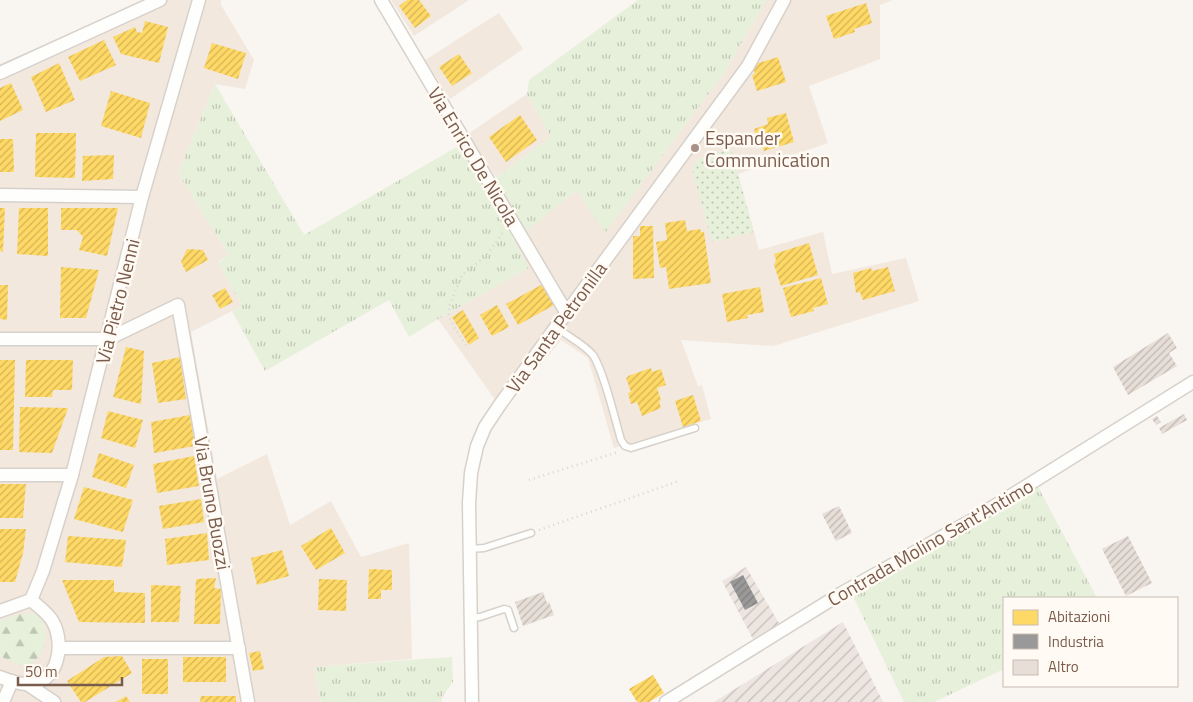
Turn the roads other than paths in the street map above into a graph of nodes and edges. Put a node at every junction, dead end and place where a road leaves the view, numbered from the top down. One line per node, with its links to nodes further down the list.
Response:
1 (160, 0): 5 (street)
2 (199, 0): 7 (street, Via Pietro Nenni)
3 (381, 0): 8 (street, Via Enrico De Nicola)
4 (784, 0): 8 (street, Via Santa Petronilla)
5 (0, 73)
6 (0, 195): 7 (street)
7 (142, 197): 10 (street, Via Pietro Nenni)
8 (566, 312): 9 (street, Via Santa Petronilla)
9 (556, 327): 13 (lane); 17 (street, Via Santa Petronilla)
10 (108, 339): 11 (street); 15 (street, Via Pietro Nenni); 23 (street, Via Bruno Buozzi)
11 (0, 340)
12 (1193, 382): 30 (street, Contrada Molino Sant'Antimo)
13 (696, 428)
14 (0, 475): 15 (street)
15 (72, 475): 18 (street, Via Pietro Nenni)
16 (531, 533): 17 (lane)
17 (469, 549): 20 (street, Via Santa Petronilla)
18 (31, 600): 19 (street); 22 (street)
19 (0, 611)
20 (470, 618): 21 (lane); 29 (street, Via Santa Petronilla)
21 (514, 628)
22 (60, 648): 23 (street); 25 (street)
23 (239, 648): 28 (street, Via Bruno Buozzi)
24 (6, 679): 25 (street); 26 (street)
25 (28, 684): 27 (street)
26 (3, 702)
27 (54, 702)
28 (248, 702)
29 (472, 702)
30 (666, 702)

